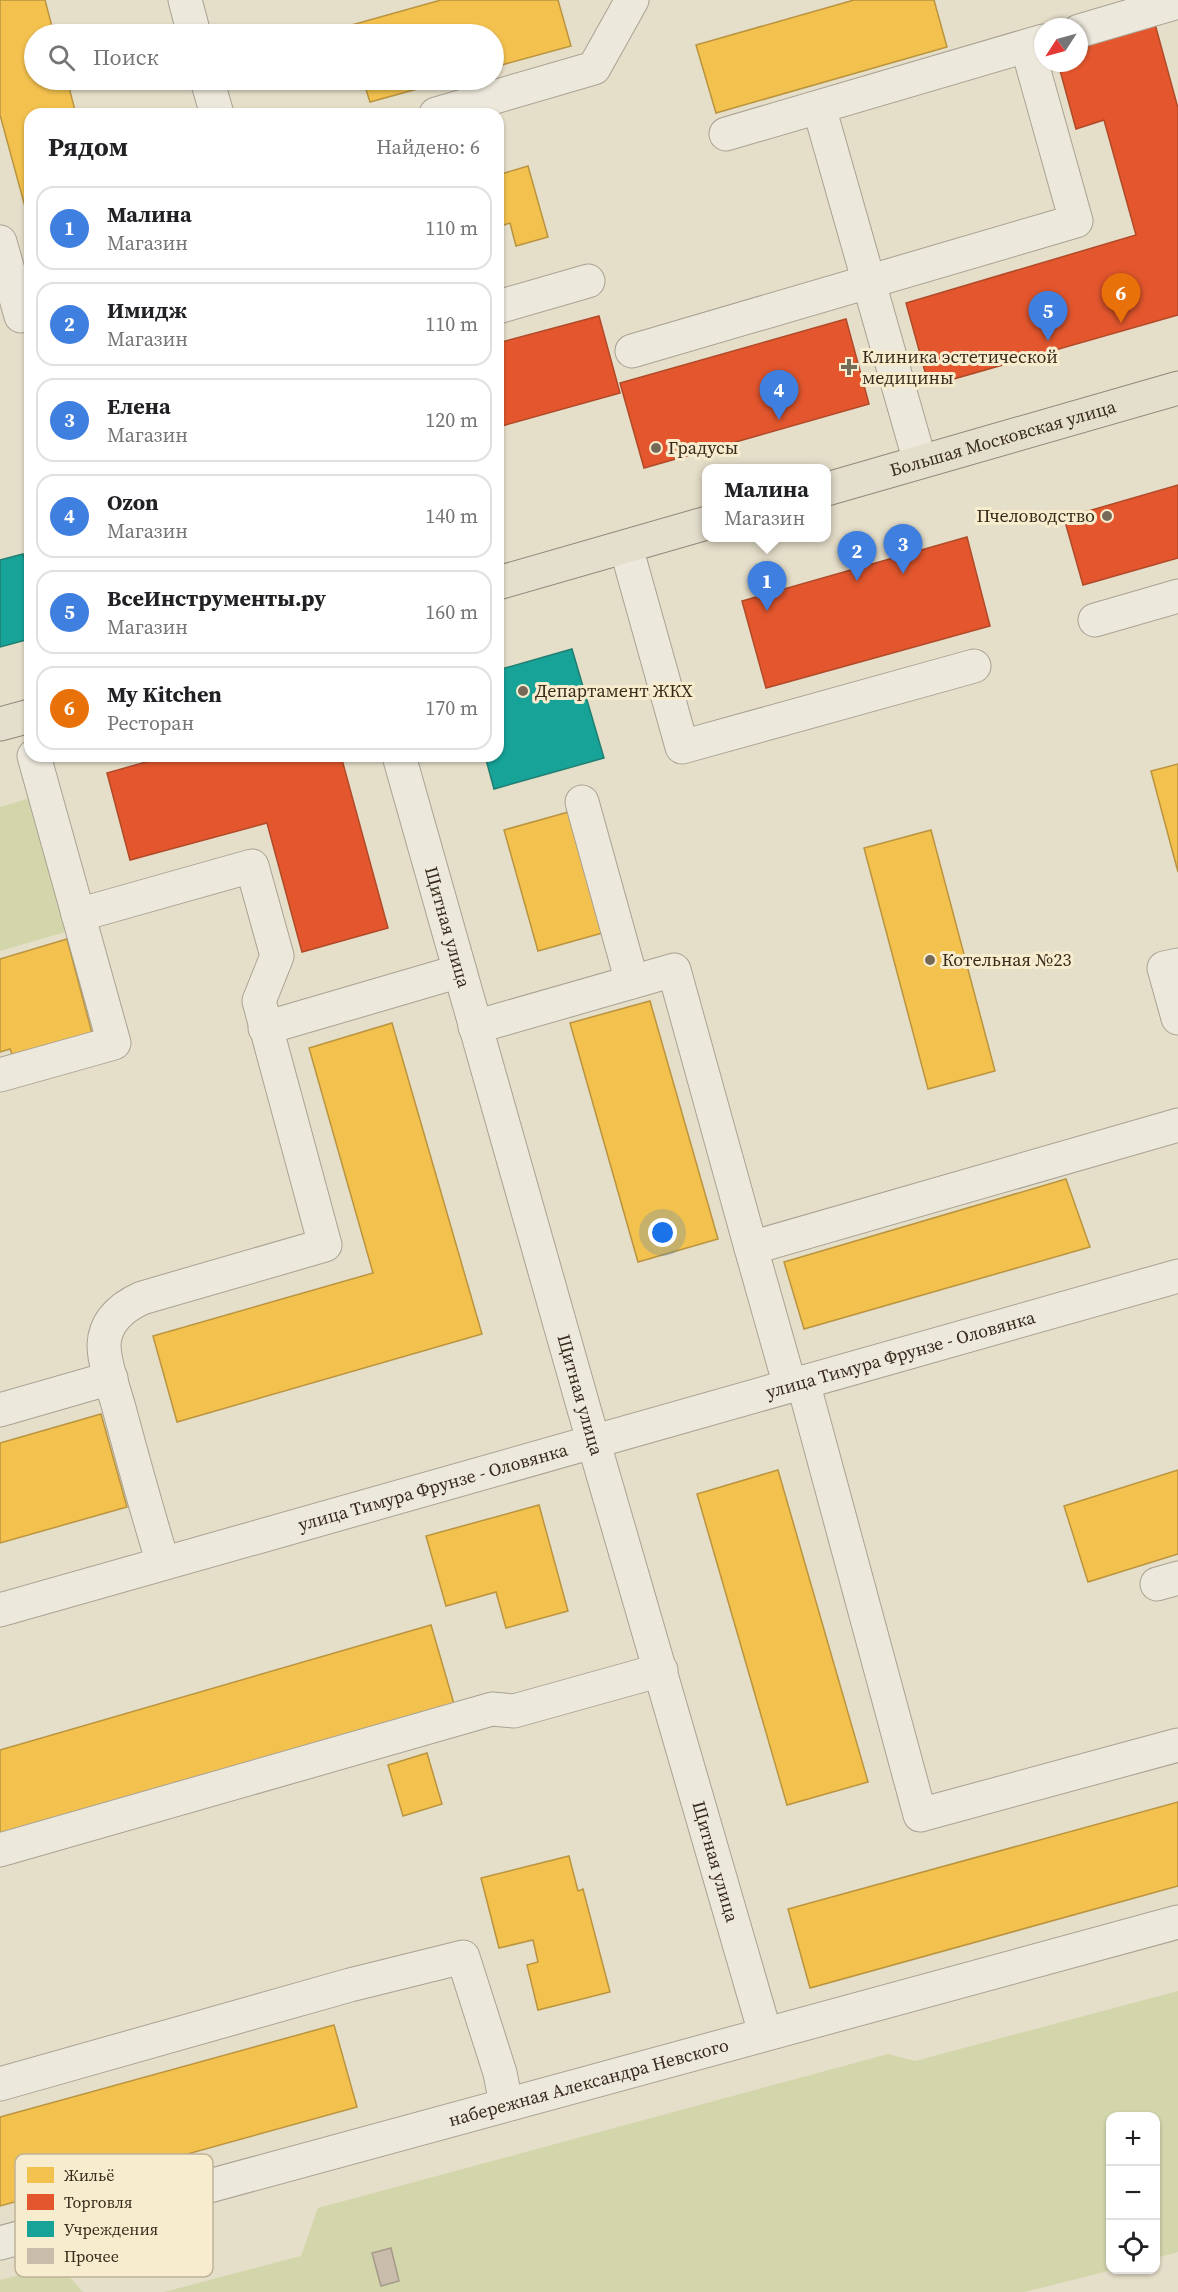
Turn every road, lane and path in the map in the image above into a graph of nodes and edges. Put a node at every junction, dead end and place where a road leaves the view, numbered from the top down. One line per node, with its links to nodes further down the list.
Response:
1 (185, 0): 4 (street)
2 (632, 0): 11 (street)
3 (1178, 2): 5 (street)
4 (191, 24)
5 (1088, 28)
6 (1034, 44): 9 (street)
7 (1041, 72): 15 (street)
8 (210, 90): 10 (street)
9 (819, 107): 12 (street); 15 (street)
10 (215, 108)
11 (457, 108)
12 (726, 134)
13 (0, 242): 17 (street)
14 (588, 281): 16 (street)
15 (868, 282): 18 (street); 20 (street)
16 (504, 305)
17 (24, 315)
18 (632, 351)
19 (1178, 388): 20 (main road, Большая Московская улица)
20 (920, 462): 21 (main road, Большая Московская улица)
21 (831, 488)
22 (702, 525): 23 (main road)
23 (626, 547): 24 (main road); 27 (street)
24 (504, 581)
25 (1178, 596): 26 (street)
26 (1095, 620)
27 (974, 666)
28 (36, 762): 31 (street)
29 (401, 762): 33 (street, Щитная улица)
30 (582, 802): 34 (street)
31 (78, 915): 37 (street); 38 (street)
32 (1178, 965): 35 (street)
33 (460, 970): 36 (street, Щитная улица); 37 (street)
34 (632, 982): 36 (street); 40 (street)
35 (1178, 1018)
36 (475, 1027): 45 (street, Щитная улица)
37 (265, 1028): 42 (street)
38 (0, 1075)
39 (1178, 1125): 40 (street)
40 (751, 1248): 43 (street)
41 (1178, 1276): 43 (street, улица Тимура Фрунзе - Оловянка)
42 (111, 1378): 44 (street); 46 (street)
43 (796, 1384): 45 (street, улица Тимура Фрунзе - Оловянка); 49 (street)
44 (0, 1410)
45 (594, 1441): 46 (street, улица Тимура Фрунзе - Оловянка); 48 (street, Щитная улица)
46 (163, 1563): 47 (street, улица Тимура Фрунзе - Оловянка)
47 (0, 1610)
48 (661, 1670): 50 (street); 52 (street, Щитная улица)
49 (1178, 1745)
50 (0, 1850)
51 (1178, 1922): 52 (street, набережная Александра Невского)
52 (765, 2033): 54 (street, набережная Александра Невского)
53 (0, 2084): 54 (street)
54 (506, 2104): 55 (street, набережная Александра Невского)
55 (213, 2184)
56 (15, 2239): 57 (street, набережная Александра Невского)
57 (0, 2243)

